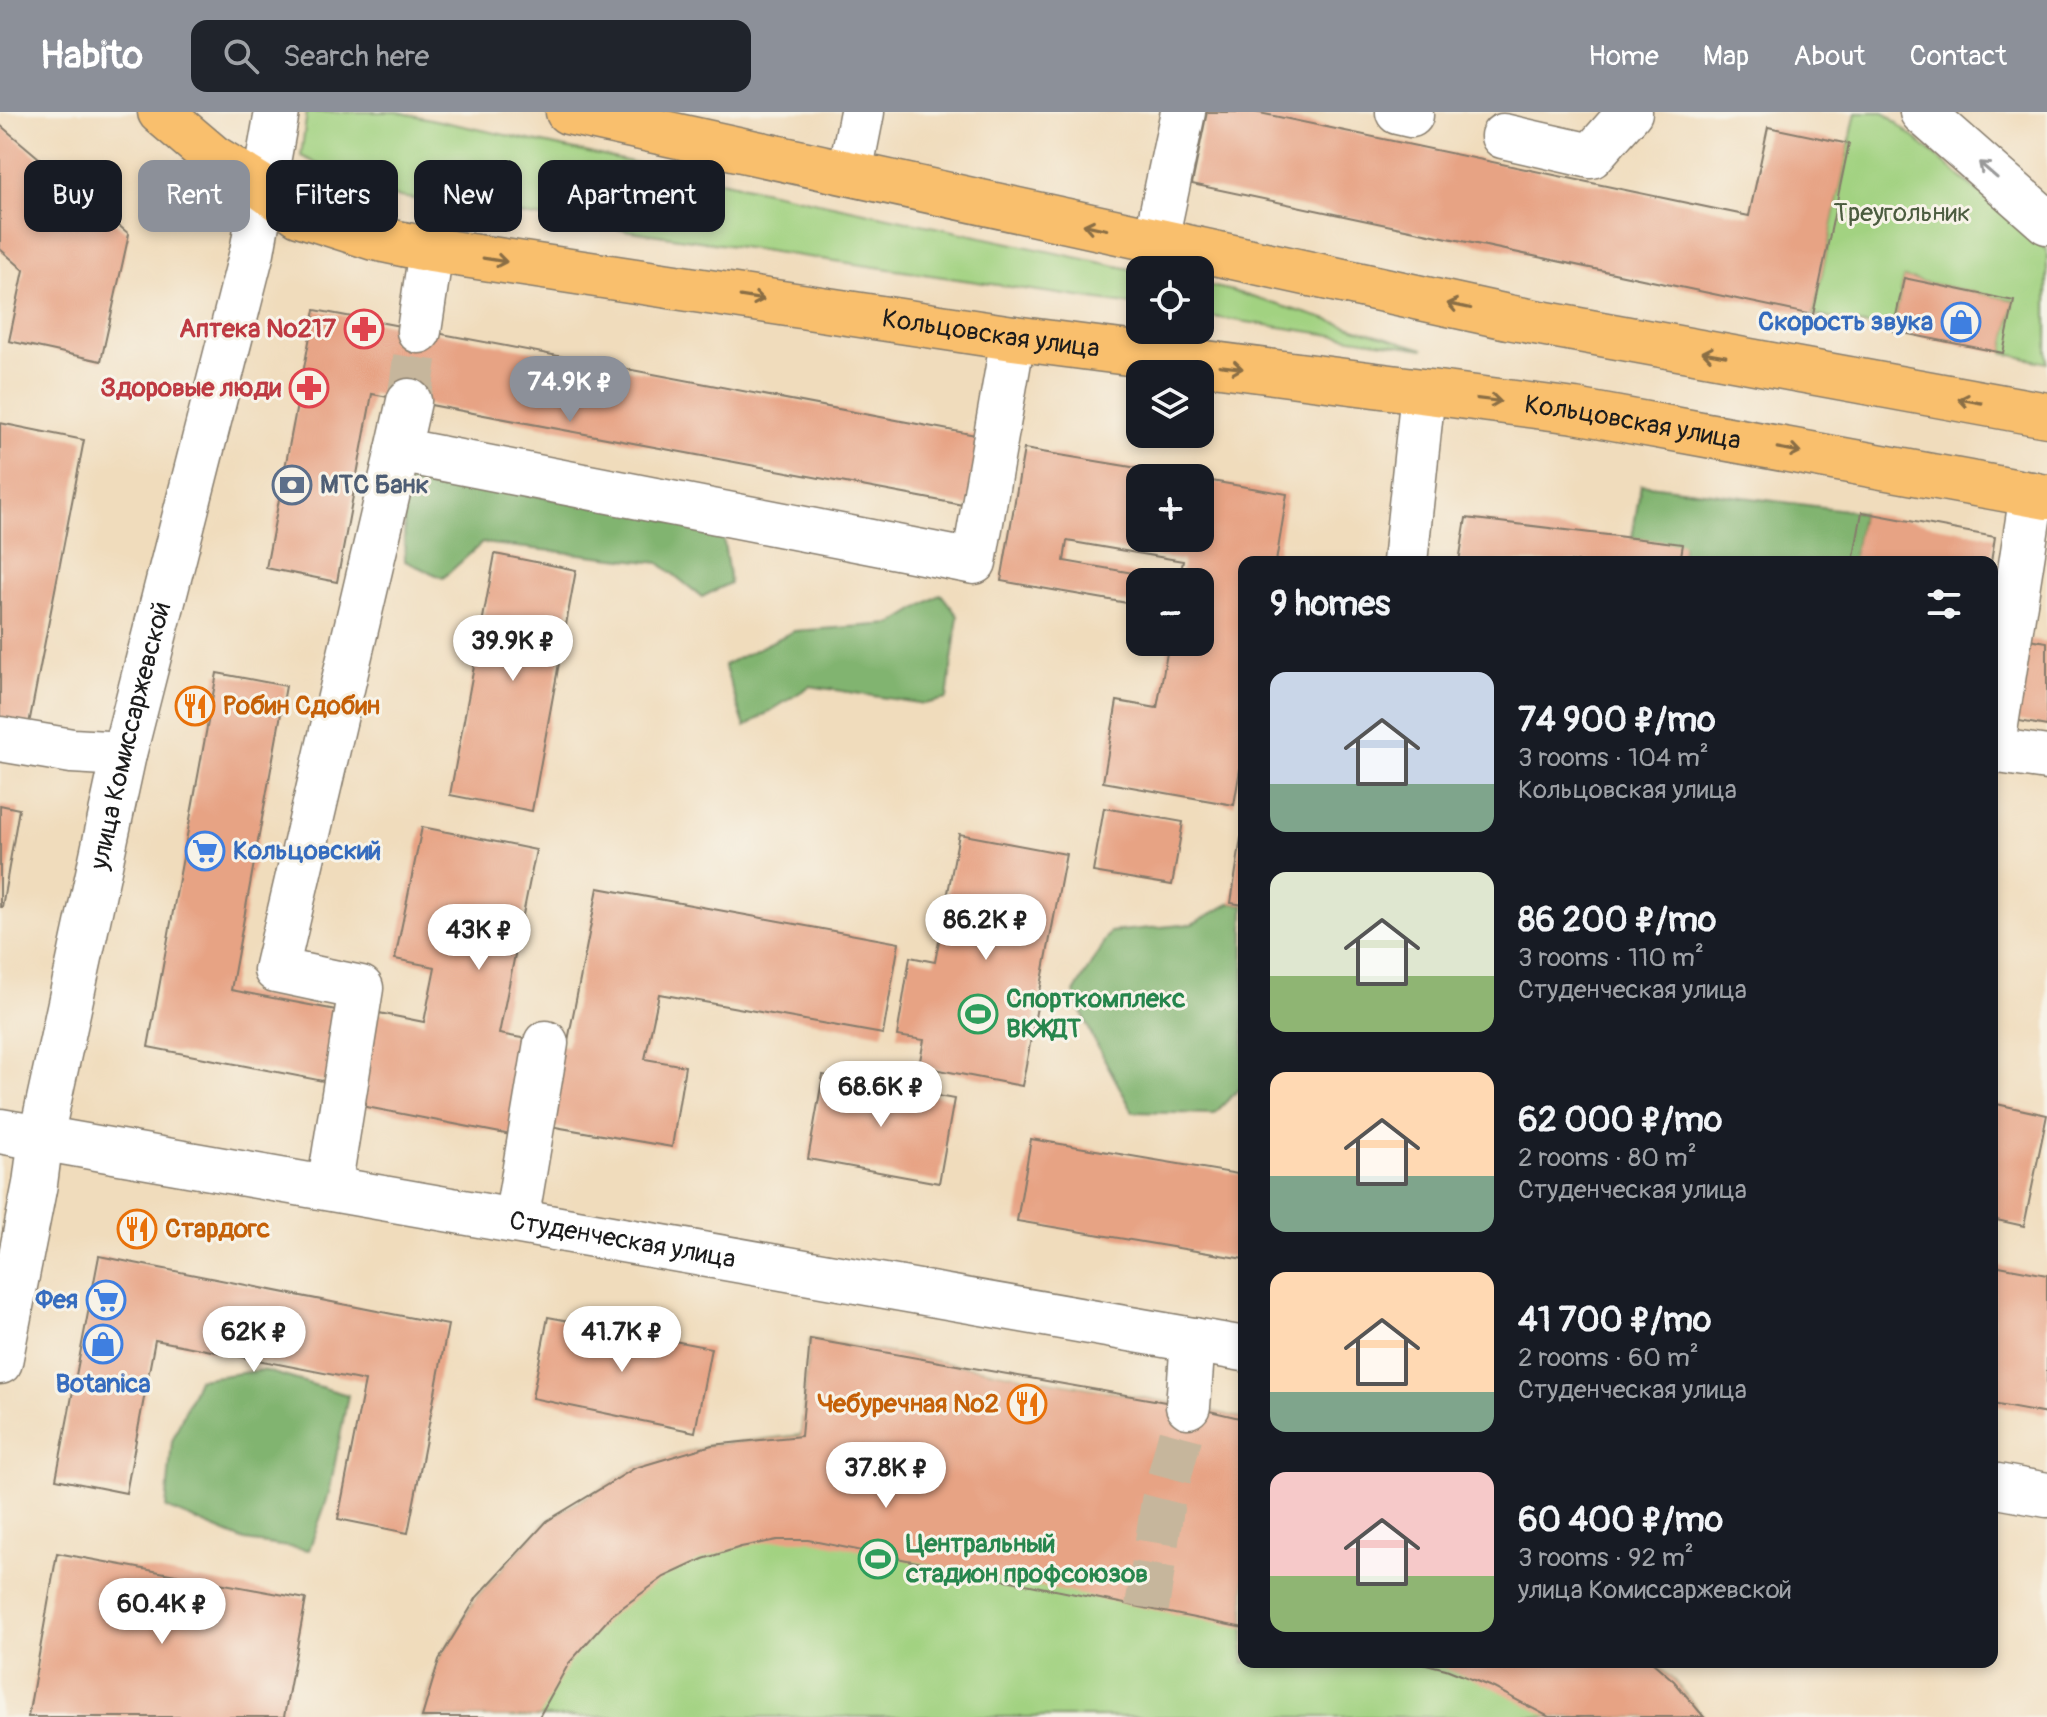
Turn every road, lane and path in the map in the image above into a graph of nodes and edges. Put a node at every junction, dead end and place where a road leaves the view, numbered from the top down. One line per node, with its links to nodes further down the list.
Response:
1 (160, 112): 10 (main road, Кольцовская улица)
2 (277, 112): 10 (street, улица Комиссаржевской)
3 (568, 112): 9 (main road)
4 (862, 112): 9 (street)
5 (1183, 112): 12 (street)
6 (1630, 112): 8 (street)
7 (1943, 119): 11 (street, one-way to 7)
8 (1503, 136)
9 (850, 173): 12 (main road, one-way to 9)
10 (263, 188): 13 (main road, Кольцовская улица); 25 (street, улица Комиссаржевской)
11 (2047, 222)
12 (1156, 240): 18 (main road, one-way to 12)
13 (431, 250): 14 (street); 15 (main road, Кольцовская улица, one-way to 15)
14 (419, 331)
15 (1013, 338): 16 (main road, Кольцовская улица, one-way to 16); 19 (street)
16 (1423, 392): 20 (main road, Кольцовская улица, one-way to 20); 21 (street)
17 (409, 401): 19 (street)
18 (2047, 415)
19 (398, 450): 29 (street)
20 (2040, 496): 22 (street)
21 (1406, 556)
22 (1998, 718)
23 (0, 739): 25 (street)
24 (1998, 751): 26 (street)
25 (124, 754): 28 (street, улица Комиссаржевской)
26 (2047, 758)
27 (546, 1043): 30 (street)
28 (20, 1134): 29 (street, Студенческая улица); 33 (street, улица Комиссаржевской)
29 (329, 1188): 30 (street, Студенческая улица)
30 (516, 1221): 31 (street, Студенческая улица)
31 (1193, 1340): 32 (street, Студенческая улица); 34 (street)
32 (1238, 1348)
33 (0, 1362)
34 (1188, 1406)
35 (1998, 1486): 36 (street)
36 (2047, 1495)

